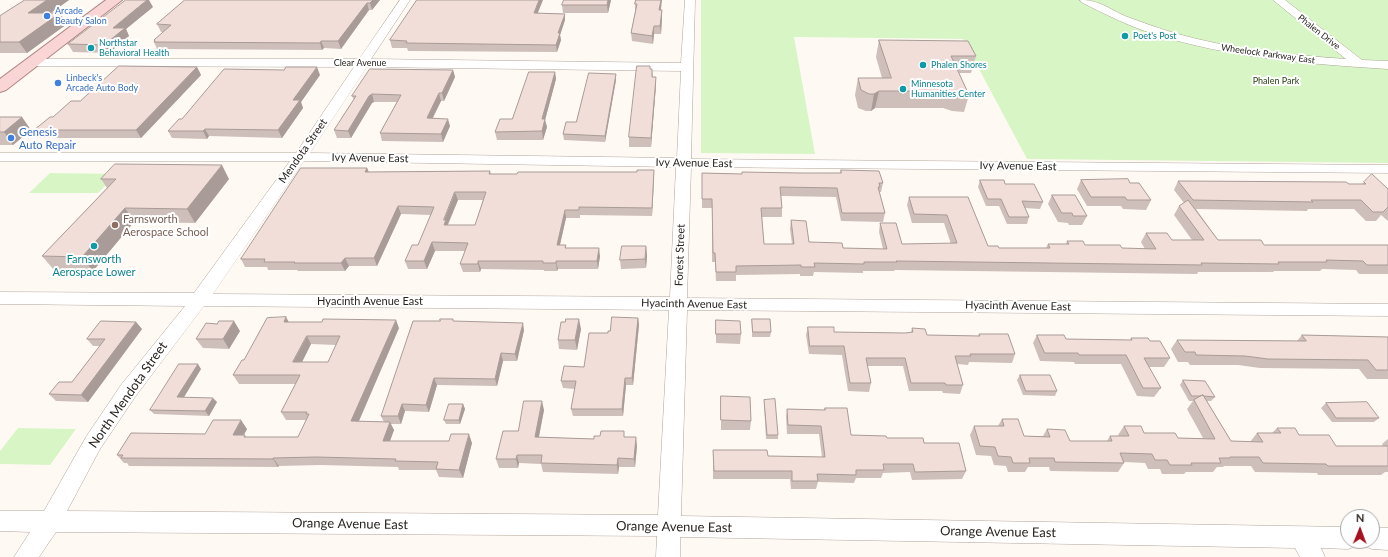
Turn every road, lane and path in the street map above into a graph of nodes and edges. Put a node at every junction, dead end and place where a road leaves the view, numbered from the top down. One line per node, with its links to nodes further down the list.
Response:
1 (115, 0): 10 (main road)
2 (405, 0): 11 (street, Mendota Street)
3 (690, 0): 13 (street, Forest Street)
4 (1085, 0): 9 (street, Wheelock Parkway East)
5 (1102, 0): 7 (street, Wheelock Parkway East)
6 (1273, 2): 7 (street, Phalen Drive); 9 (street, Phalen Drive)
7 (1330, 54): 9 (street, Phalen Drive)
8 (1388, 57): 9 (street, Wheelock Parkway East)
9 (1345, 59): 12 (street, Wheelock Parkway East)
10 (33, 62): 11 (street, Clear Avenue); 14 (main road)
11 (363, 64): 13 (street, Clear Avenue); 16 (street, Mendota Street)
12 (1388, 65)
13 (686, 67): 17 (street, Forest Street)
14 (0, 87)
15 (0, 157): 16 (street, Ivy Avenue East)
16 (300, 157): 17 (street, Ivy Avenue East); 20 (street, Mendota Street)
17 (683, 163): 18 (street, Ivy Avenue East); 21 (street, Forest Street)
18 (1388, 169)
19 (0, 298): 20 (street, Hyacinth Avenue East)
20 (199, 300): 21 (street, Hyacinth Avenue East); 24 (street, North Mendota Street)
21 (678, 303): 22 (street, Hyacinth Avenue East); 25 (street, Forest Street)
22 (1388, 310)
23 (0, 521): 24 (street, Orange Avenue East)
24 (50, 521): 25 (street, Orange Avenue East); 28 (street, North Mendota Street)
25 (669, 526): 26 (street, Orange Avenue East); 29 (street, Forest Street)
26 (1301, 537): 27 (street, Orange Avenue East); 30 (street)
27 (1340, 538)
28 (26, 557)
29 (668, 557)
30 (1313, 557)

